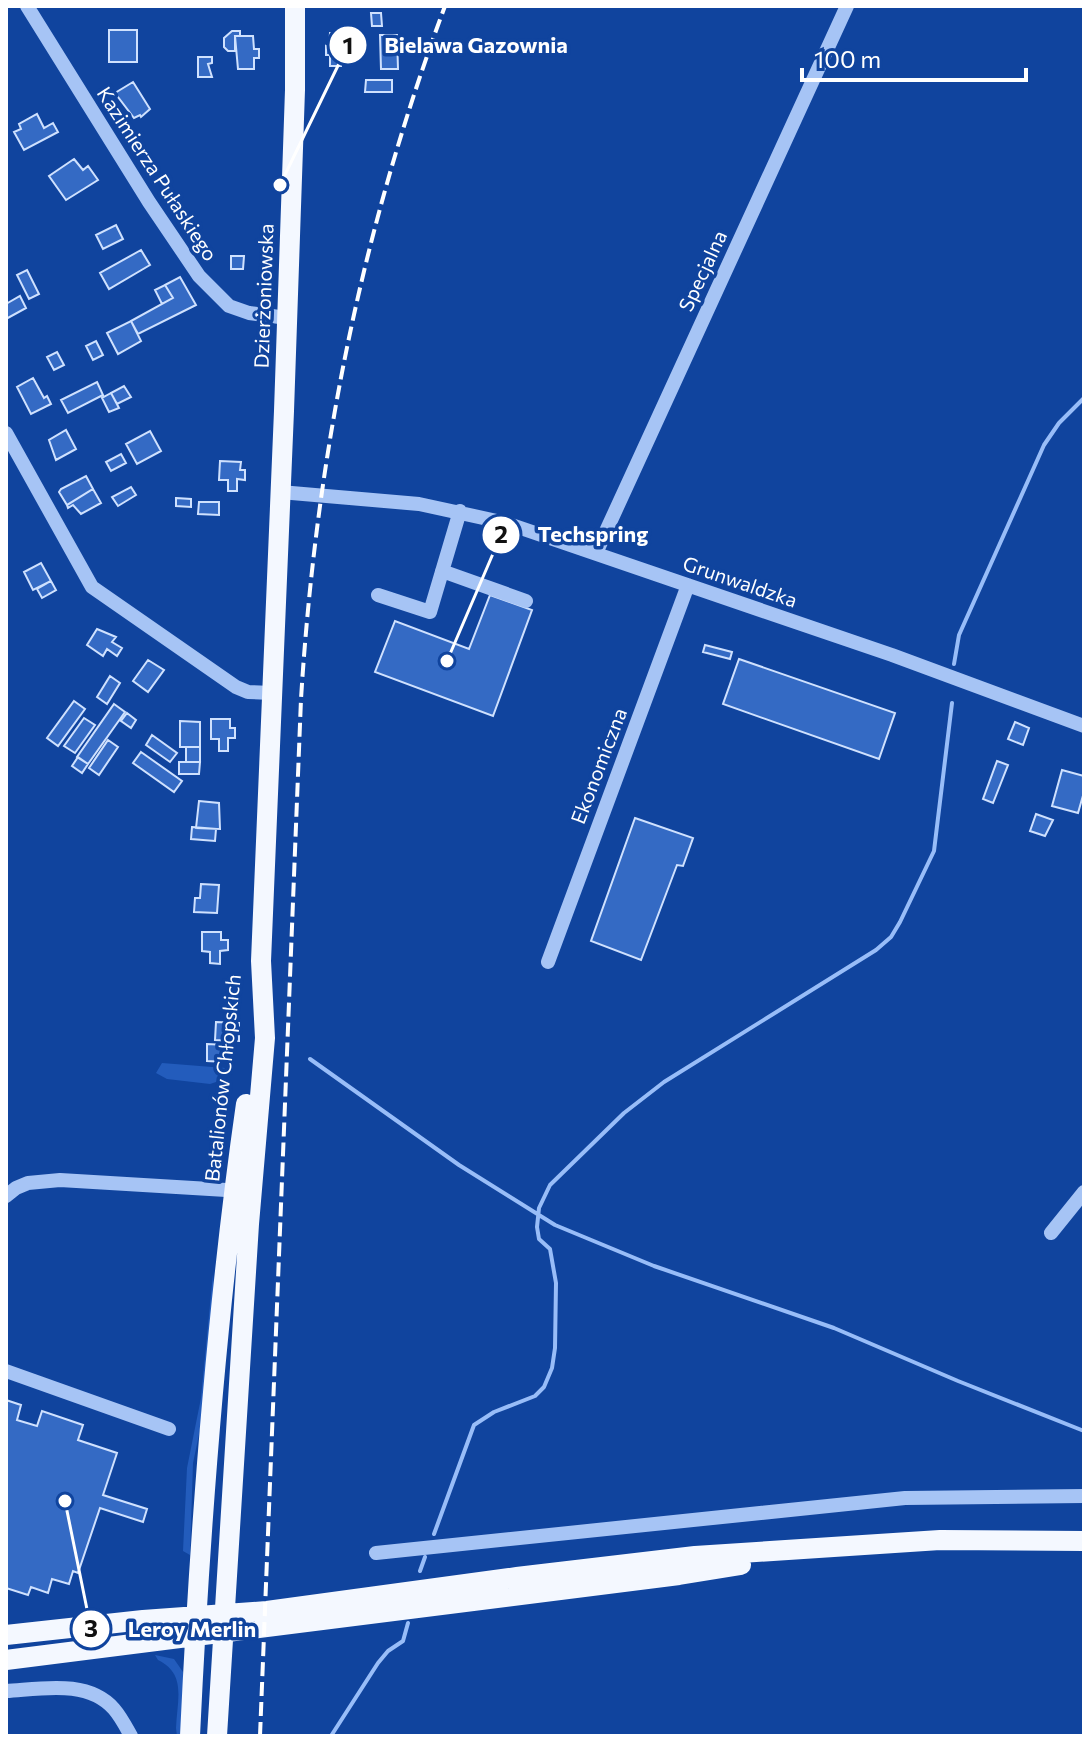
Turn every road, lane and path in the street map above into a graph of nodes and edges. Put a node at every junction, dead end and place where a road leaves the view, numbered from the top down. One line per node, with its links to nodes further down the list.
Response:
1 (27, 6): 4 (street, Kazimierza Pułaskiego)
2 (295, 6): 4 (main road, Dzierżoniowska)
3 (847, 6): 8 (street, Specjalna)
4 (287, 318): 6 (main road, Dzierżoniowska)
5 (6, 433): 13 (street)
6 (280, 492): 7 (street, Grunwaldzka); 13 (main road, Dzierżoniowska)
7 (460, 511): 8 (street, Grunwaldzka); 9 (street)
8 (596, 553): 10 (street, Grunwaldzka)
9 (442, 571): 11 (street); 12 (street)
10 (688, 585): 14 (street, Grunwaldzka); 15 (street, Ekonomiczna)
11 (378, 595)
12 (526, 601)
13 (272, 693): 16 (main road, Batalionów Chłopskich)
14 (1084, 726)
15 (548, 962)
16 (243, 1191): 18 (street); 25 (main road, Batalionów Chłopskich); 26 (main road, Batalionów Chłopskich)
17 (1084, 1192): 19 (street)
18 (6, 1196)
19 (1051, 1233)
20 (6, 1371): 21 (street)
21 (169, 1429)
22 (1084, 1496): 24 (street)
23 (1084, 1541): 25 (main road)
24 (376, 1553)
25 (225, 1623): 26 (main road); 32 (main road, Batalionów Chłopskich)
26 (196, 1625): 27 (main road); 28 (main road); 31 (main road, Batalionów Chłopskich)
27 (6, 1635)
28 (6, 1660)
29 (6, 1691): 30 (street)
30 (131, 1736)
31 (190, 1736)
32 (217, 1736)

